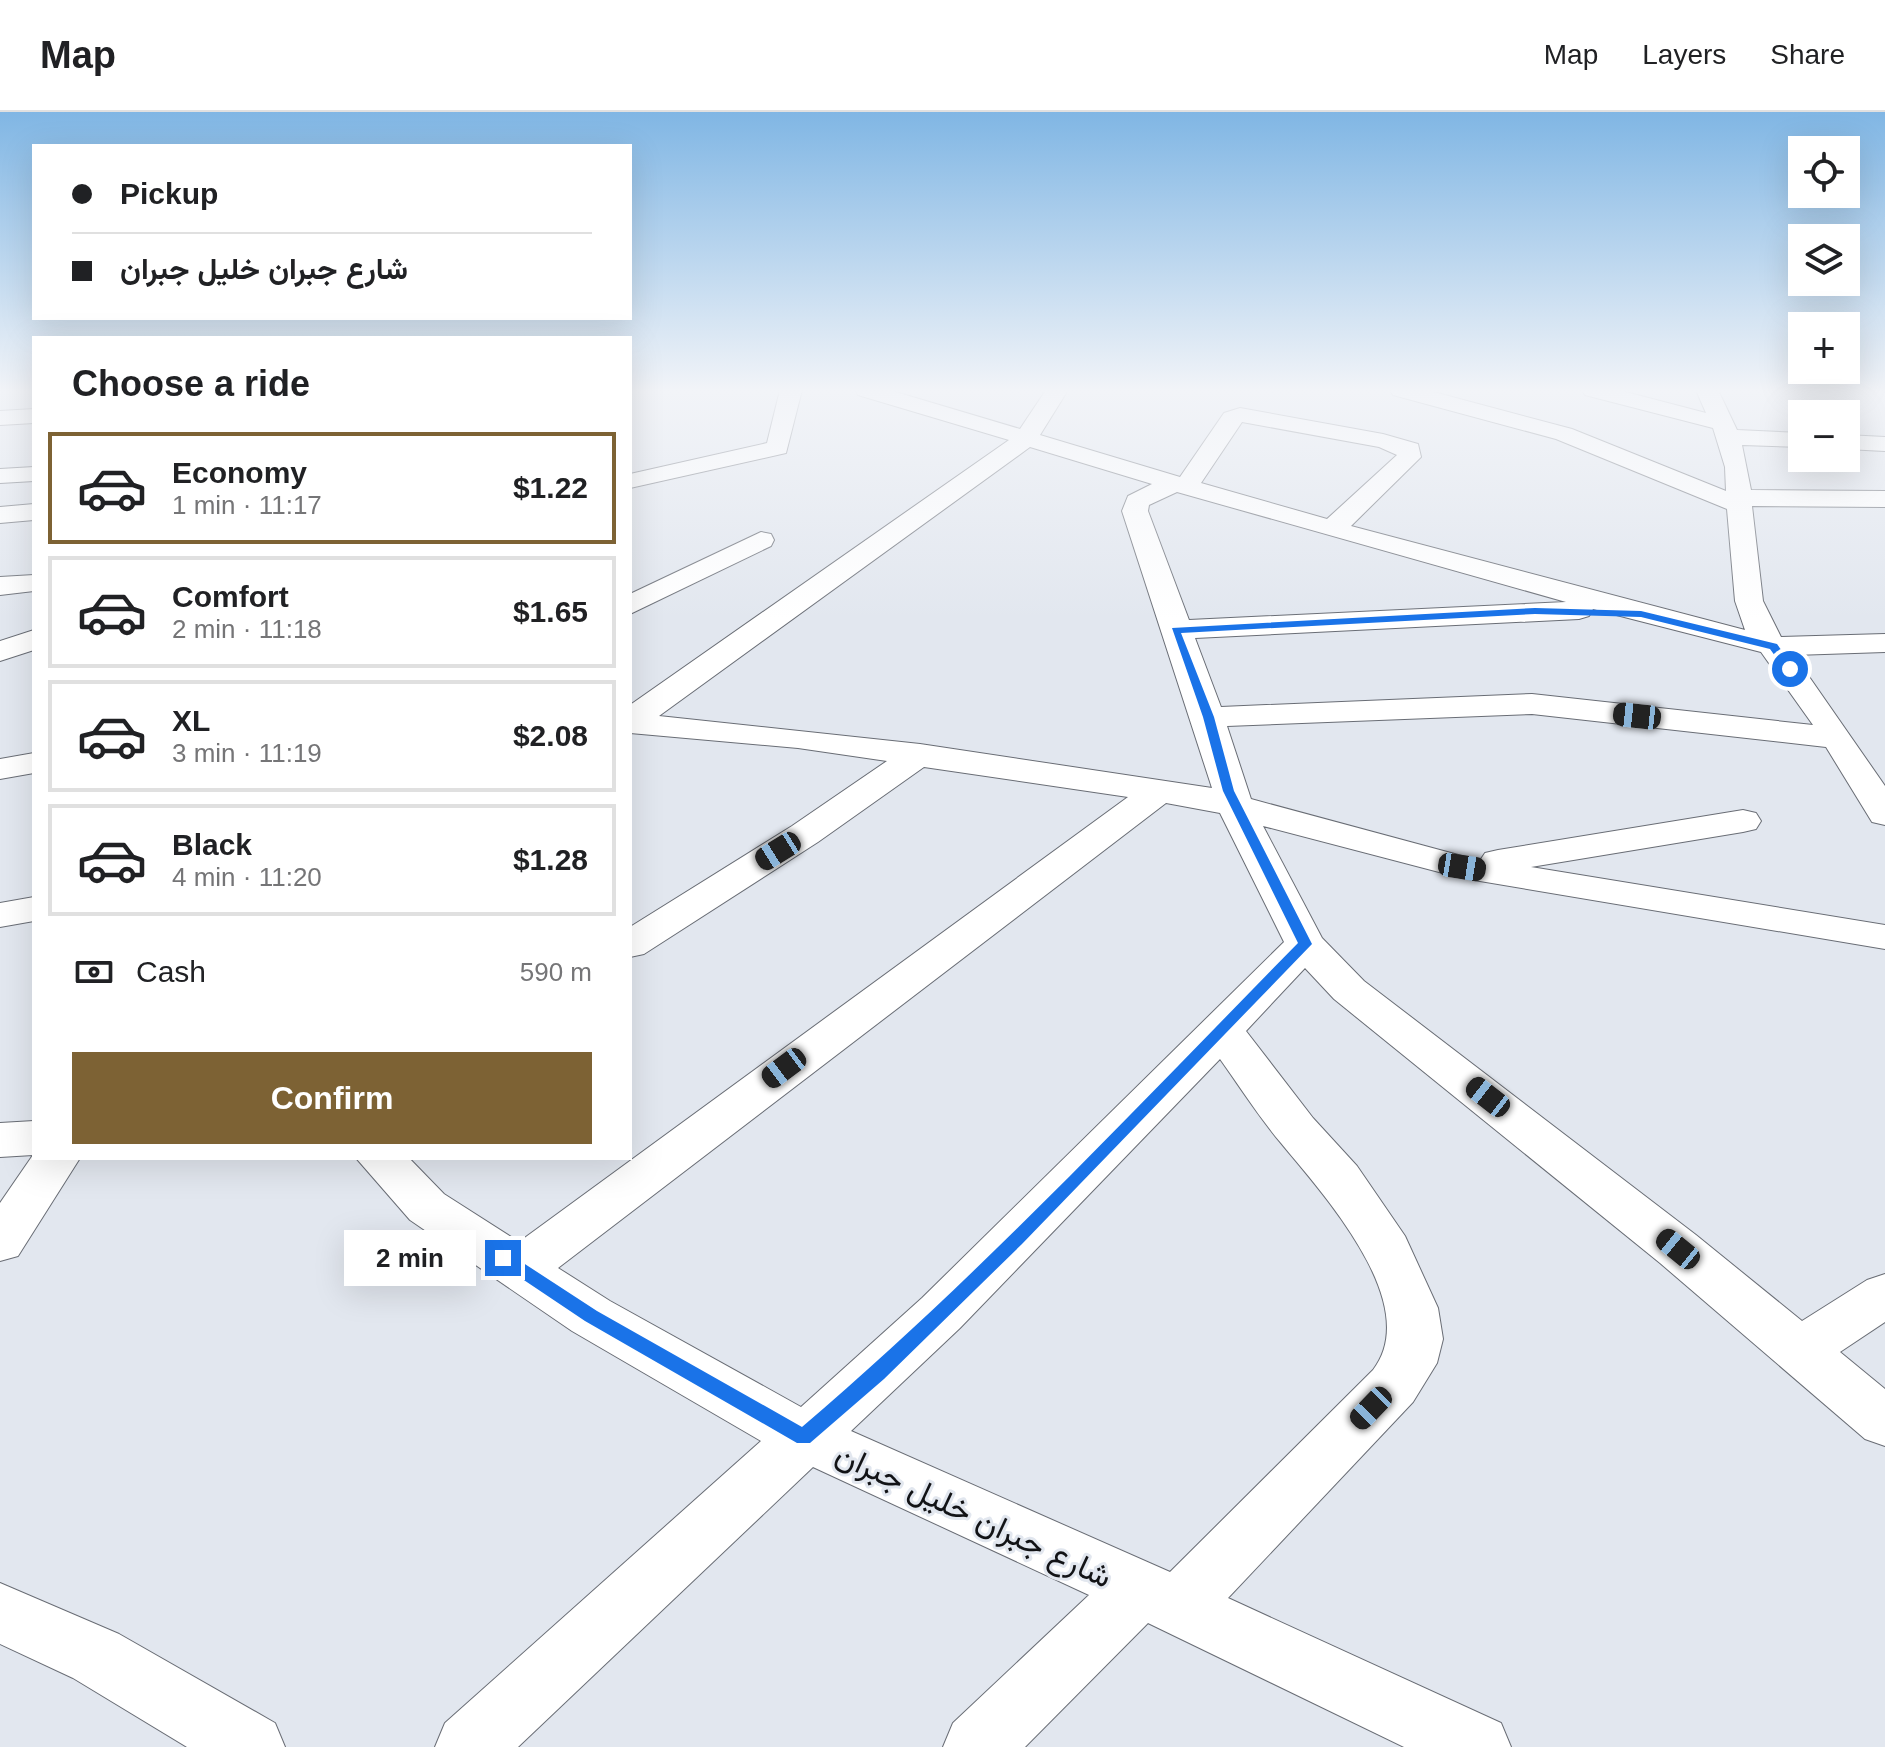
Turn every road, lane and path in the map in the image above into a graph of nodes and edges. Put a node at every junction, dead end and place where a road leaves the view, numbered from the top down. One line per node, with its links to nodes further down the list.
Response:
1 (696, 466): 10 (street)
2 (988, 466): 28 (street)
3 (1116, 466): 11 (street)
4 (1195, 466): 11 (street)
5 (1400, 466): 16 (street)
6 (1648, 466): 13 (street)
7 (1737, 466): 13 (street)
8 (32, 474): 9 (street)
9 (0, 476)
10 (632, 481)
11 (1180, 485): 16 (street); 22 (street)
12 (1885, 499): 13 (street)
13 (1739, 501): 25 (street)
14 (32, 512): 15 (street)
15 (0, 515)
16 (1332, 529): 21 (street)
17 (761, 540): 20 (street)
18 (32, 583): 19 (street)
19 (0, 586)
20 (632, 604)
21 (1641, 614): 22 (street); 25 (street)
22 (1175, 630): 27 (street)
23 (32, 640): 26 (street)
24 (1885, 643): 25 (street)
25 (1774, 646): 30 (street)
26 (0, 652)
27 (1208, 717): 30 (street); 35 (street)
28 (632, 720)
29 (632, 721): 31 (street)
30 (1837, 738): 36 (street)
31 (920, 754): 34 (street); 42 (street)
32 (32, 763): 33 (street)
33 (0, 769)
34 (1160, 790): 35 (street); 50 (street)
35 (1235, 806): 38 (street); 43 (street)
36 (1885, 814)
37 (1743, 821): 38 (street)
38 (1462, 867): 41 (street)
39 (32, 909): 40 (street)
40 (0, 915)
41 (1885, 937)
42 (632, 944)
43 (1305, 944): 44 (street); 52 (street)
44 (1222, 1030): 54 (street); 55 (street)
45 (32, 1138): 46 (street)
46 (0, 1140)
47 (55, 1160): 49 (street)
48 (382, 1160): 50 (street, شارع جبران خليل جبران)
49 (0, 1242)
50 (520, 1269): 54 (street, شارع جبران خليل جبران)
51 (1885, 1295): 52 (street)
52 (1800, 1350): 53 (street)
53 (1885, 1422)
54 (804, 1437): 55 (street, شارع جبران خليل جبران); 57 (street)
55 (1157, 1599): 59 (street); 60 (street, شارع جبران خليل جبران)
56 (0, 1613): 58 (street)
57 (483, 1743)
58 (251, 1747)
59 (977, 1747)
60 (1477, 1747)

